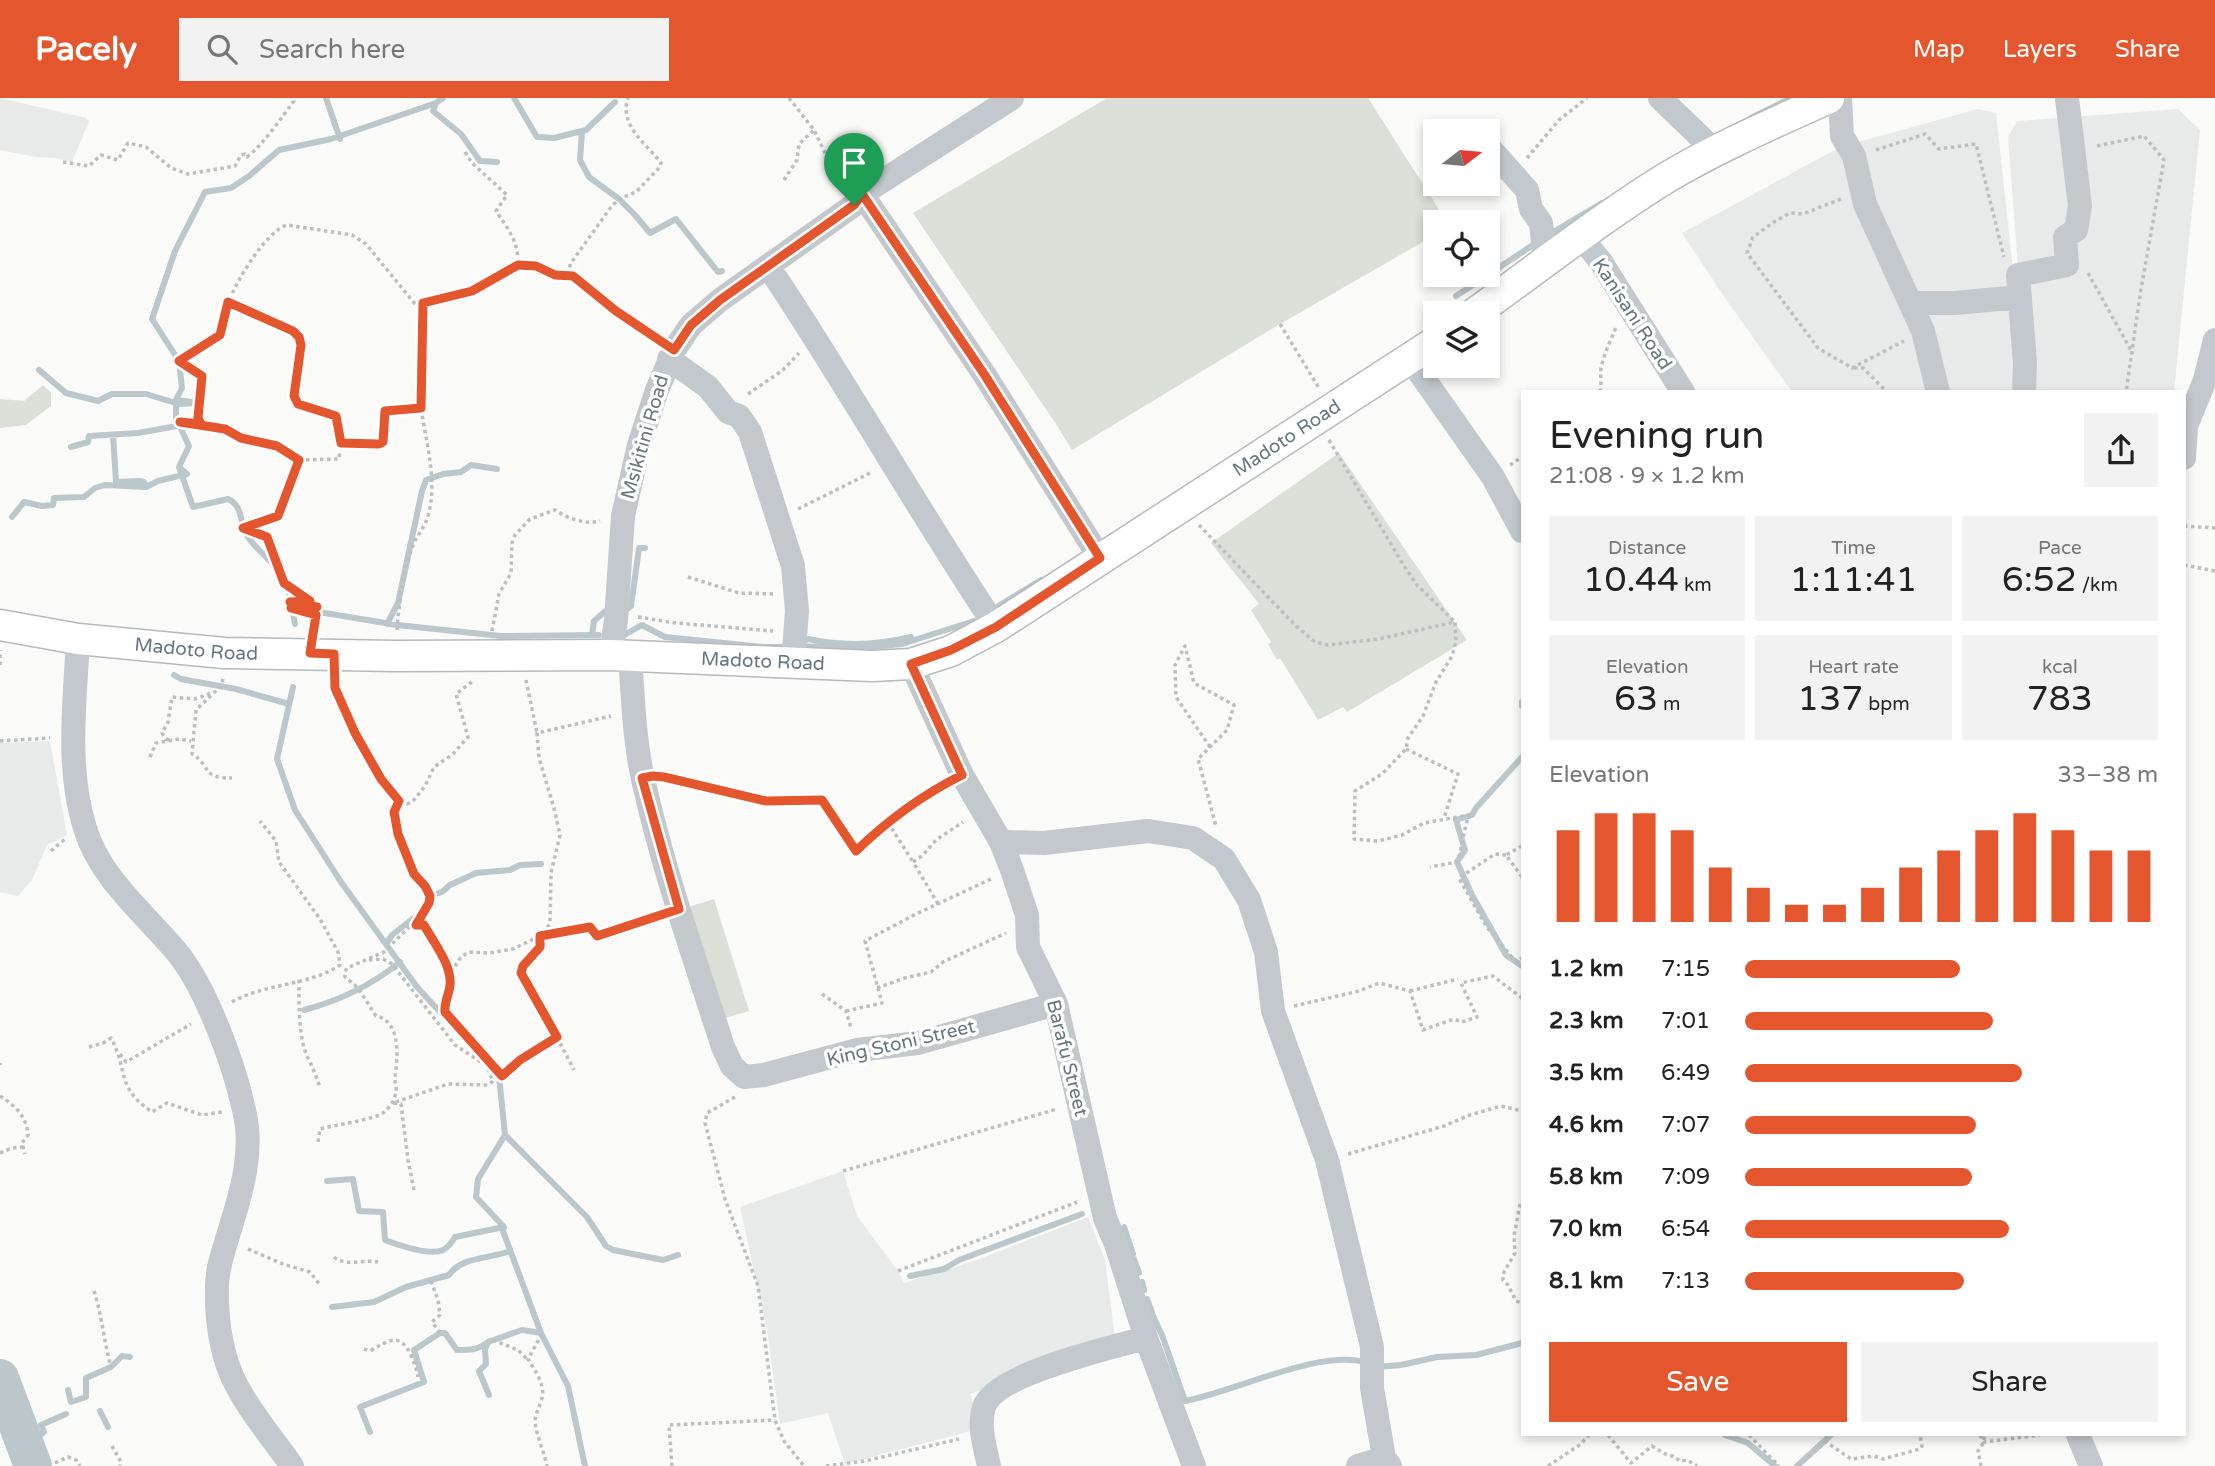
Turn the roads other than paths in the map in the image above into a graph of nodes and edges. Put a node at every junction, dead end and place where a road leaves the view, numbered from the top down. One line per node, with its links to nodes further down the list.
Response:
1 (1012, 98): 8 (street, Msikitini Road)
2 (1660, 98): 6 (street)
3 (1829, 98): 6 (main road)
4 (1840, 98): 14 (street)
5 (2067, 98): 12 (street)
6 (1715, 151): 9 (main road)
7 (1500, 159): 10 (street)
8 (858, 199): 11 (street, Msikitini Road); 24 (street)
9 (1581, 237): 10 (main road); 19 (street, Kanisani Road)
10 (1545, 262): 13 (main road)
11 (768, 266): 17 (street, Msikitini Road); 26 (street)
12 (2019, 286): 14 (street); 21 (street)
13 (1491, 301)
14 (1911, 303): 20 (street)
15 (2215, 340): 22 (street)
16 (1423, 350): 18 (main road, Madoto Road)
17 (671, 355): 28 (street, Msikitini Road); 29 (street)
18 (1410, 359): 23 (street); 24 (main road, Madoto Road)
19 (1682, 390)
20 (1938, 390)
21 (2024, 390)
22 (2186, 426)
23 (1521, 529)
24 (1100, 558): 26 (main road, Madoto Road)
25 (0, 625): 27 (main road, Madoto Road)
26 (996, 627): 30 (main road, Madoto Road)
27 (78, 639): 28 (main road, Madoto Road); 36 (street)
28 (620, 656): 29 (main road, Madoto Road); 32 (street, King Stoni Street)
29 (793, 663): 30 (main road, Madoto Road)
30 (911, 664): 31 (street, Barafu Street)
31 (1001, 842): 32 (street, Barafu Street); 35 (street)
32 (1056, 1004): 33 (street, Barafu Street)
33 (1146, 1338): 37 (street); 38 (street, Barafu Street)
34 (2078, 1436): 40 (street)
35 (1387, 1462): 39 (street)
36 (292, 1466)
37 (989, 1466)
38 (1194, 1466)
39 (1358, 1466)
40 (2091, 1466)

